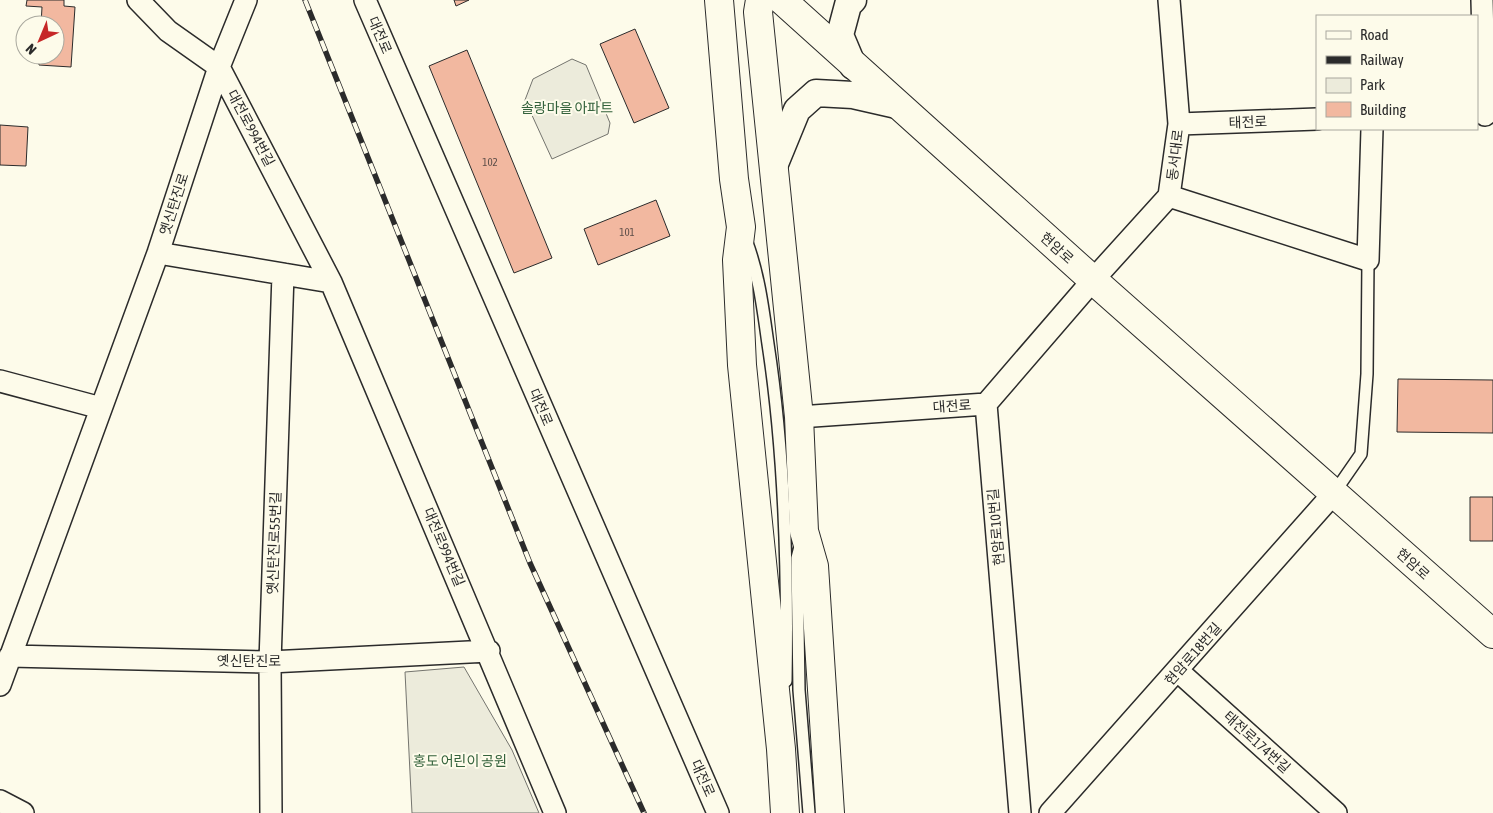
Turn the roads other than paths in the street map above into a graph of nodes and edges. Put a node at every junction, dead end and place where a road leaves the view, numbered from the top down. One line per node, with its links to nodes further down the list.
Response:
1 (138, 0): 11 (street, 대전로994번길)
2 (246, 0): 11 (street, 옛신탄진로)
3 (365, 0): 41 (street, 대전로)
4 (704, 0): 10 (main road)
5 (760, 0): 18 (main road)
6 (782, 0): 12 (main road, 현암로)
7 (853, 0): 12 (street)
8 (1169, 0): 16 (street, 동서대로)
9 (1482, 0): 14 (street)
10 (720, 12): 42 (main road)
11 (219, 67): 20 (street, 옛신탄진로); 24 (street, 대전로994번길)
12 (854, 67): 13 (main road, 현암로)
13 (897, 105): 18 (street); 23 (main road, 현암로)
14 (1485, 115)
15 (1316, 119): 16 (street, 태전로)
16 (1179, 124): 19 (street, 동서대로)
17 (1372, 130): 21 (street)
18 (774, 166): 28 (main road)
19 (1170, 196): 21 (street); 23 (street, 동서대로)
20 (158, 253): 22 (street); 27 (street, 옛신탄진로)
21 (1368, 260): 29 (lane)
22 (283, 274): 24 (street); 34 (street, 옛신탄진로55번길)
23 (1093, 280): 26 (street); 29 (main road, 현암로)
24 (331, 282): 32 (street, 대전로994번길)
25 (0, 381): 27 (street)
26 (986, 404): 28 (street, 대전로); 45 (street, 현암로10번길)
27 (102, 408): 33 (street, 옛신탄진로)
28 (799, 417): 30 (main road)
29 (1334, 493): 31 (main road, 현암로); 35 (street, 현암로18번길)
30 (804, 531): 43 (lane); 44 (main road)
31 (1493, 634)
32 (488, 651): 34 (street, 옛신탄진로); 40 (street, 대전로994번길)
33 (10, 656): 34 (street, 옛신탄진로); 36 (street, 옛신탄진로)
34 (270, 662): 39 (street, 옛신탄진로55번길)
35 (1178, 671): 46 (street, 현암로18번길); 47 (street, 태전로174번길)
36 (0, 686)
37 (0, 801): 38 (street)
38 (23, 813)
39 (270, 813)
40 (555, 813)
41 (718, 813)
42 (784, 813)
43 (809, 813)
44 (830, 813)
45 (1020, 813)
46 (1050, 813)
47 (1336, 813)

